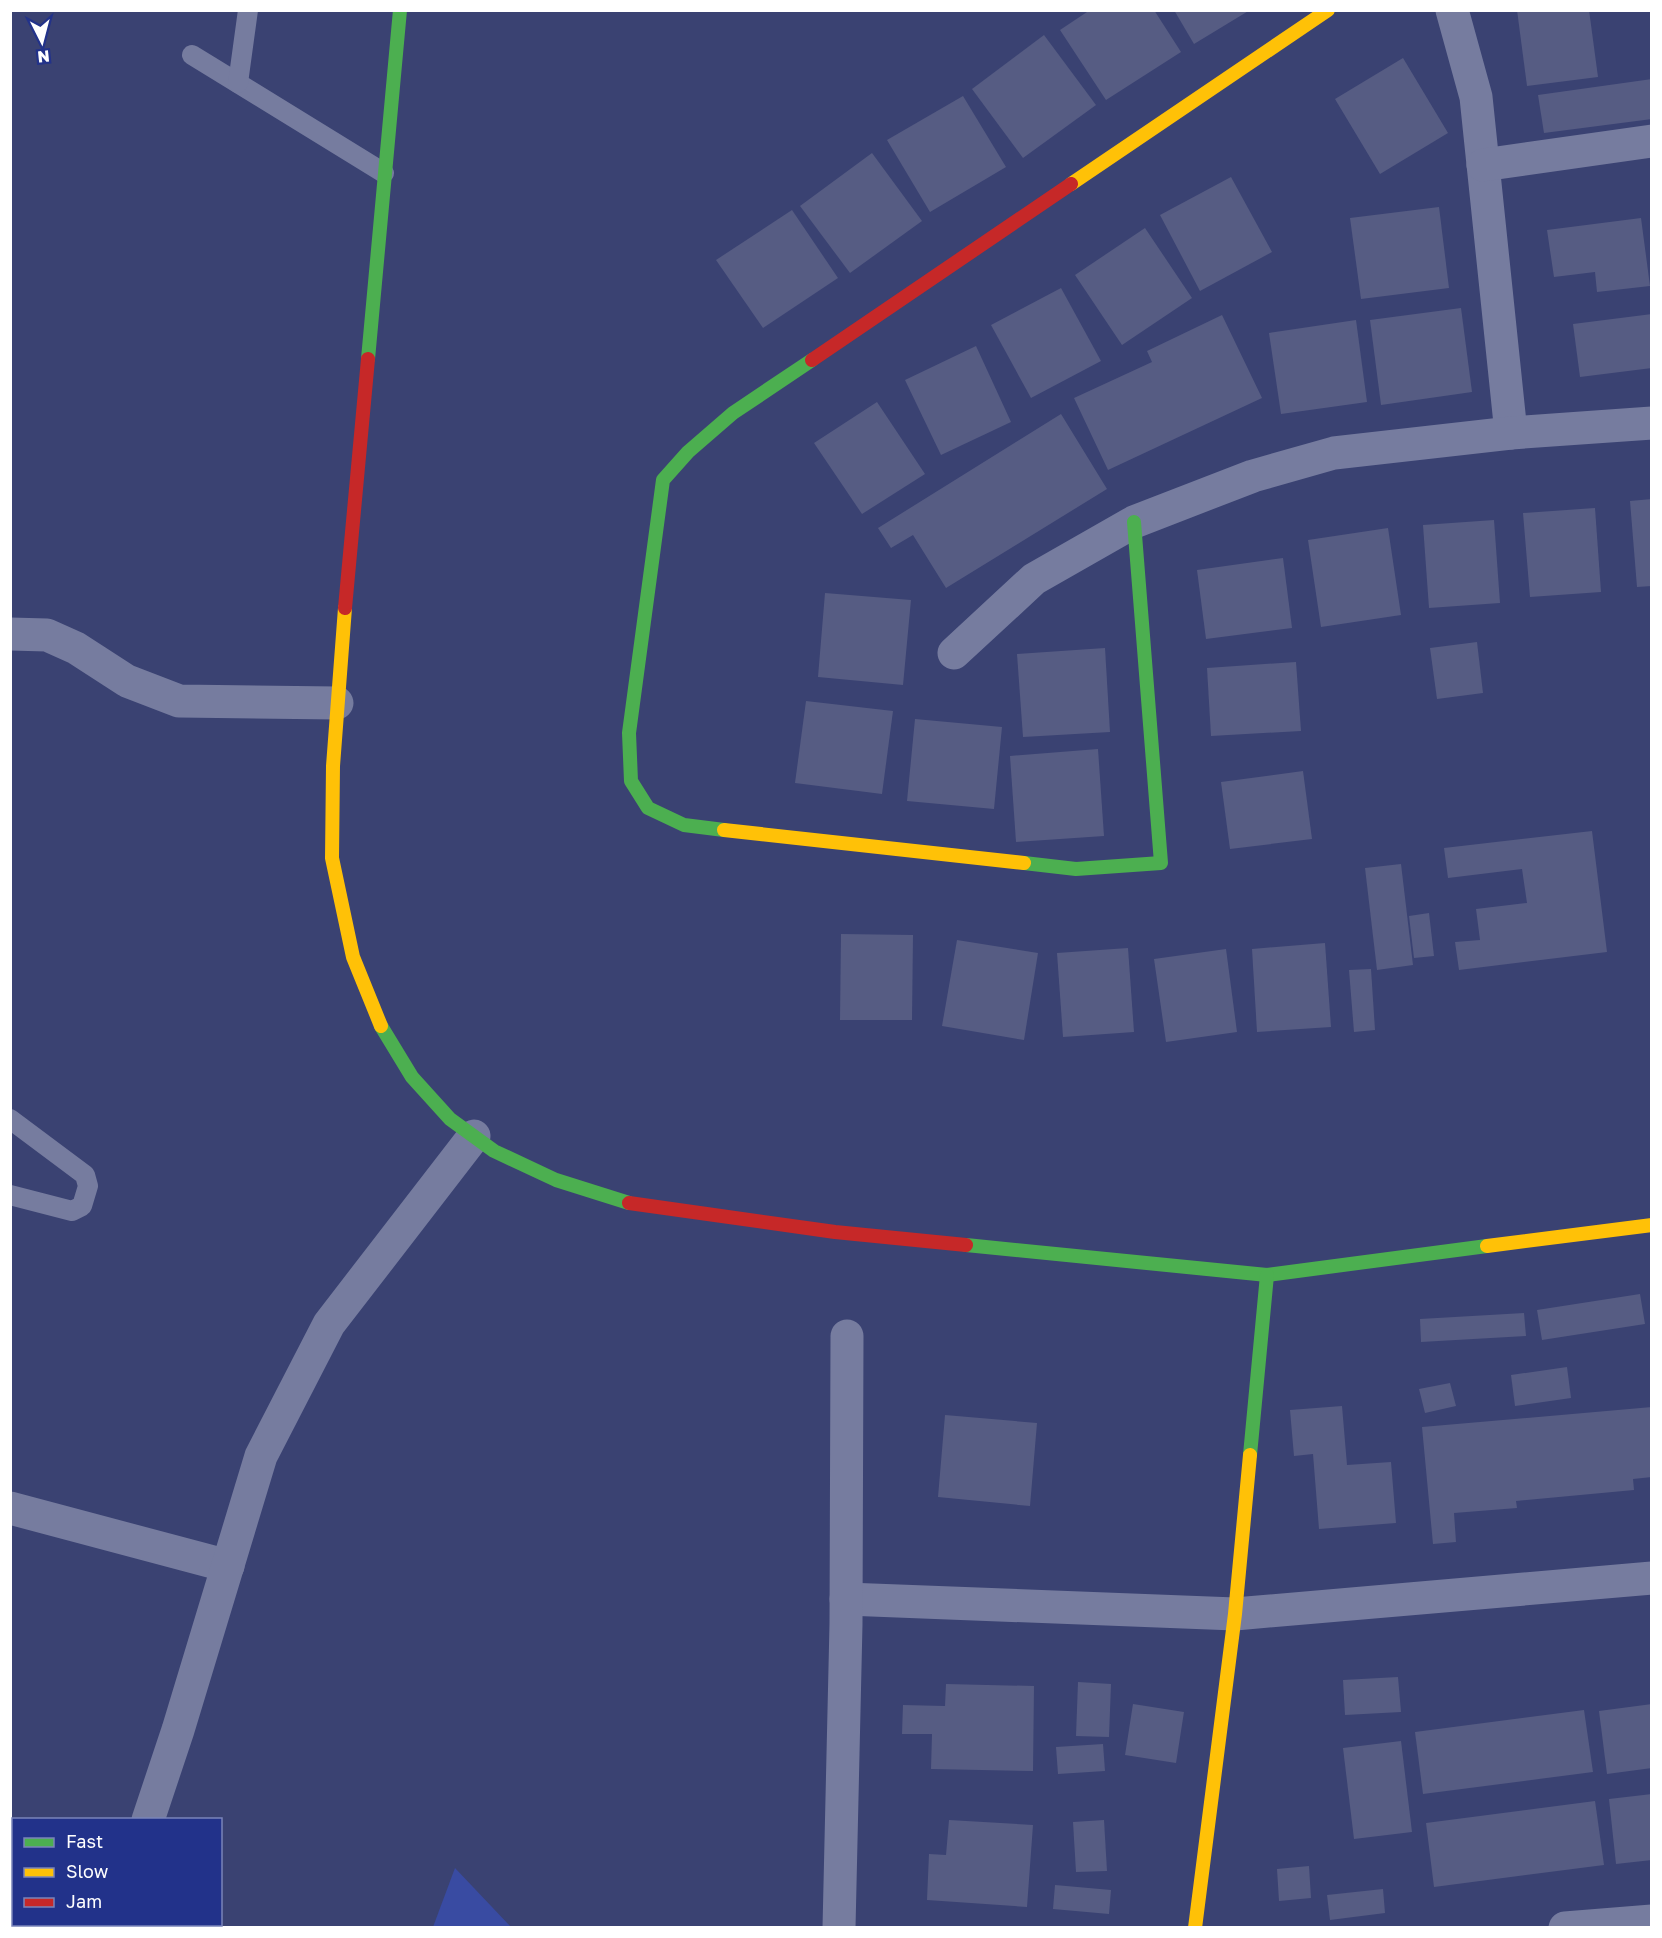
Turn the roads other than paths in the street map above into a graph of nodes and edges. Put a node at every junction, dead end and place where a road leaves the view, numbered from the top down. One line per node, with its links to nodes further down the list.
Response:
1 (248, 10): 6 (lane)
2 (400, 10): 9 (street)
3 (1328, 10): 12 (street)
4 (1452, 10): 8 (street)
5 (192, 55): 6 (lane)
6 (238, 83): 9 (lane)
7 (1652, 141): 8 (street)
8 (1483, 165): 11 (street)
9 (384, 173): 15 (street)
10 (1652, 423): 11 (street)
11 (1511, 433): 12 (street)
12 (1134, 522): 14 (street)
13 (10, 634): 15 (street)
14 (954, 653)
15 (337, 703): 17 (street)
16 (10, 1119): 18 (lane)
17 (474, 1136): 20 (street); 23 (street)
18 (10, 1195)
19 (1652, 1225): 20 (street)
20 (1268, 1275): 26 (street)
21 (846, 1336): 25 (street)
22 (10, 1508): 23 (street)
23 (228, 1566): 27 (street)
24 (1652, 1578): 26 (street)
25 (846, 1599): 26 (street); 29 (street)
26 (1234, 1614): 30 (street)
27 (149, 1818)
28 (1652, 1921): 31 (street)
29 (839, 1928)
30 (1195, 1928)
31 (1565, 1928)

